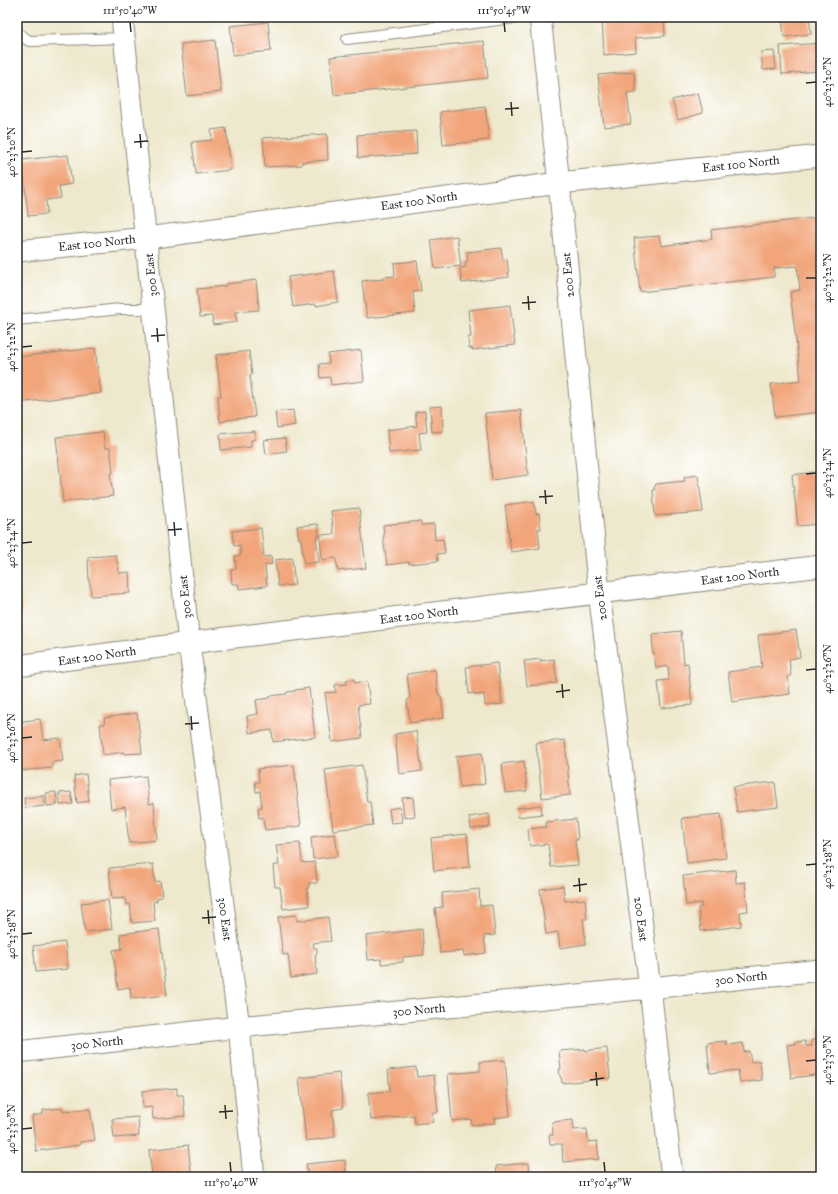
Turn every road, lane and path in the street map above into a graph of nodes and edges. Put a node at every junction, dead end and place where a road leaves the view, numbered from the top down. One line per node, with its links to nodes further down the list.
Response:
1 (122, 17): 5 (street, 300 East)
2 (522, 17): 6 (lane)
3 (540, 17): 8 (street, 200 East)
4 (17, 32): 5 (lane)
5 (125, 38): 9 (street, 300 East)
6 (347, 39)
7 (821, 156): 8 (street, East 100 North)
8 (559, 183): 9 (street, East 100 North); 14 (street, 200 East)
9 (147, 238): 10 (street, East 100 North); 11 (street, 300 East)
10 (17, 251)
11 (154, 309): 12 (lane); 15 (street, 300 East)
12 (17, 320)
13 (821, 566): 14 (street, East 200 North)
14 (599, 593): 15 (street, East 200 North); 18 (street, 200 East)
15 (189, 644): 16 (street, East 200 North); 19 (street, 300 East)
16 (17, 666)
17 (821, 970): 18 (street, 300 North)
18 (650, 988): 19 (street, 300 North); 22 (street, 200 East)
19 (239, 1027): 20 (street, 300 North); 21 (street, 300 East)
20 (17, 1052)
21 (254, 1177)
22 (672, 1177)

